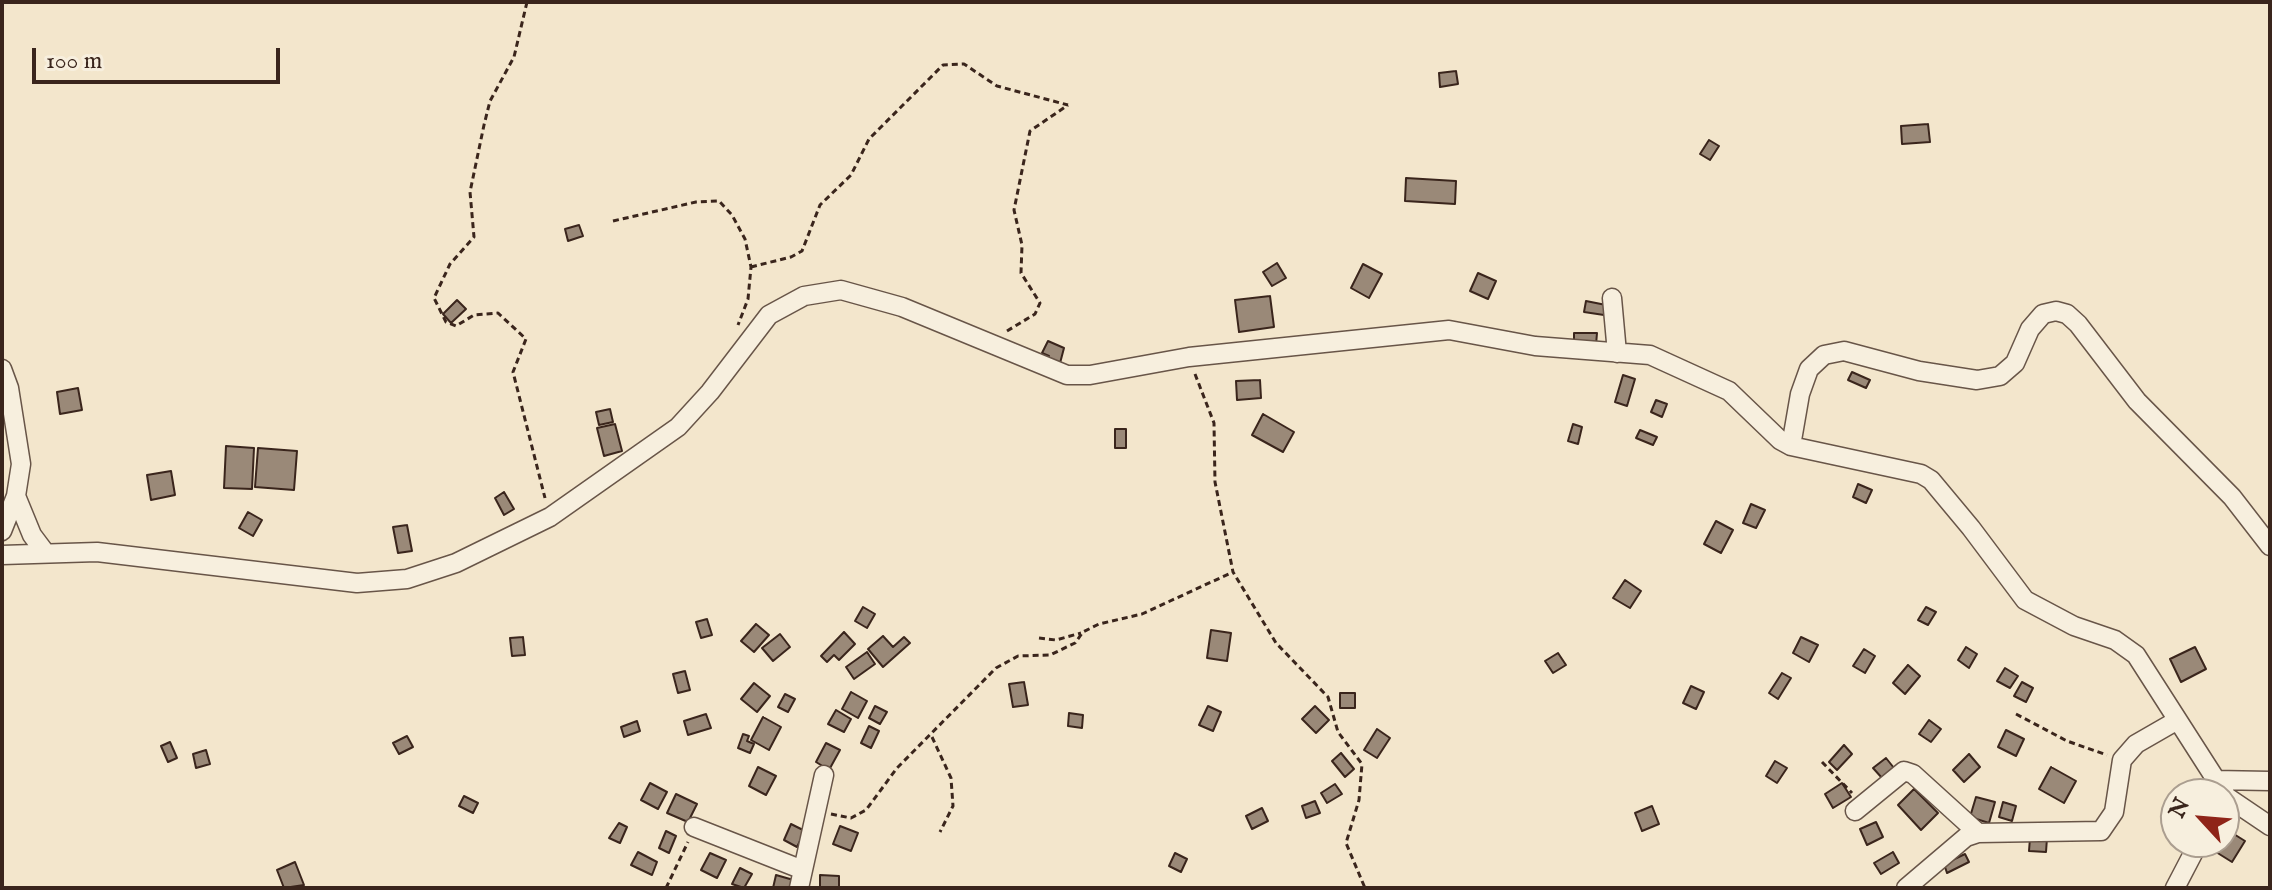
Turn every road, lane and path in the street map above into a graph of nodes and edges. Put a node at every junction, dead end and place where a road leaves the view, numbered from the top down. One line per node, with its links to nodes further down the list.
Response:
1 (527, 2): 12 (path)
2 (613, 221): 3 (path)
3 (751, 267): 5 (path); 6 (path)
4 (1612, 298): 7 (street)
5 (736, 333)
6 (990, 342): 8 (street); 12 (street)
7 (1617, 353): 8 (street); 10 (street)
8 (1189, 357): 17 (path)
9 (2, 369): 11 (street)
10 (1791, 446): 14 (street); 21 (street)
11 (16, 496): 13 (street); 15 (street)
12 (550, 517): 15 (street)
13 (2, 531)
14 (2270, 546)
15 (44, 551): 16 (street)
16 (2, 555)
17 (1233, 572): 18 (path); 39 (path)
18 (1083, 632): 19 (path); 22 (path)
19 (1039, 638)
20 (2016, 714): 23 (path)
21 (2176, 721): 23 (street); 26 (street)
22 (932, 737): 31 (path); 34 (path)
23 (2122, 760): 35 (street)
24 (1822, 762): 29 (path)
25 (824, 775): 31 (street)
26 (2213, 778)
27 (2240, 780): 28 (street)
28 (2270, 781)
29 (1860, 807): 35 (street)
30 (2240, 808): 32 (street)
31 (817, 812): 37 (street)
32 (2270, 826)
33 (694, 827): 37 (street); 38 (path)
34 (940, 832)
35 (1978, 833): 40 (street)
36 (2191, 858): 41 (street)
37 (801, 879)
38 (666, 888)
39 (1365, 888)
40 (1906, 888)
41 (2175, 888)

